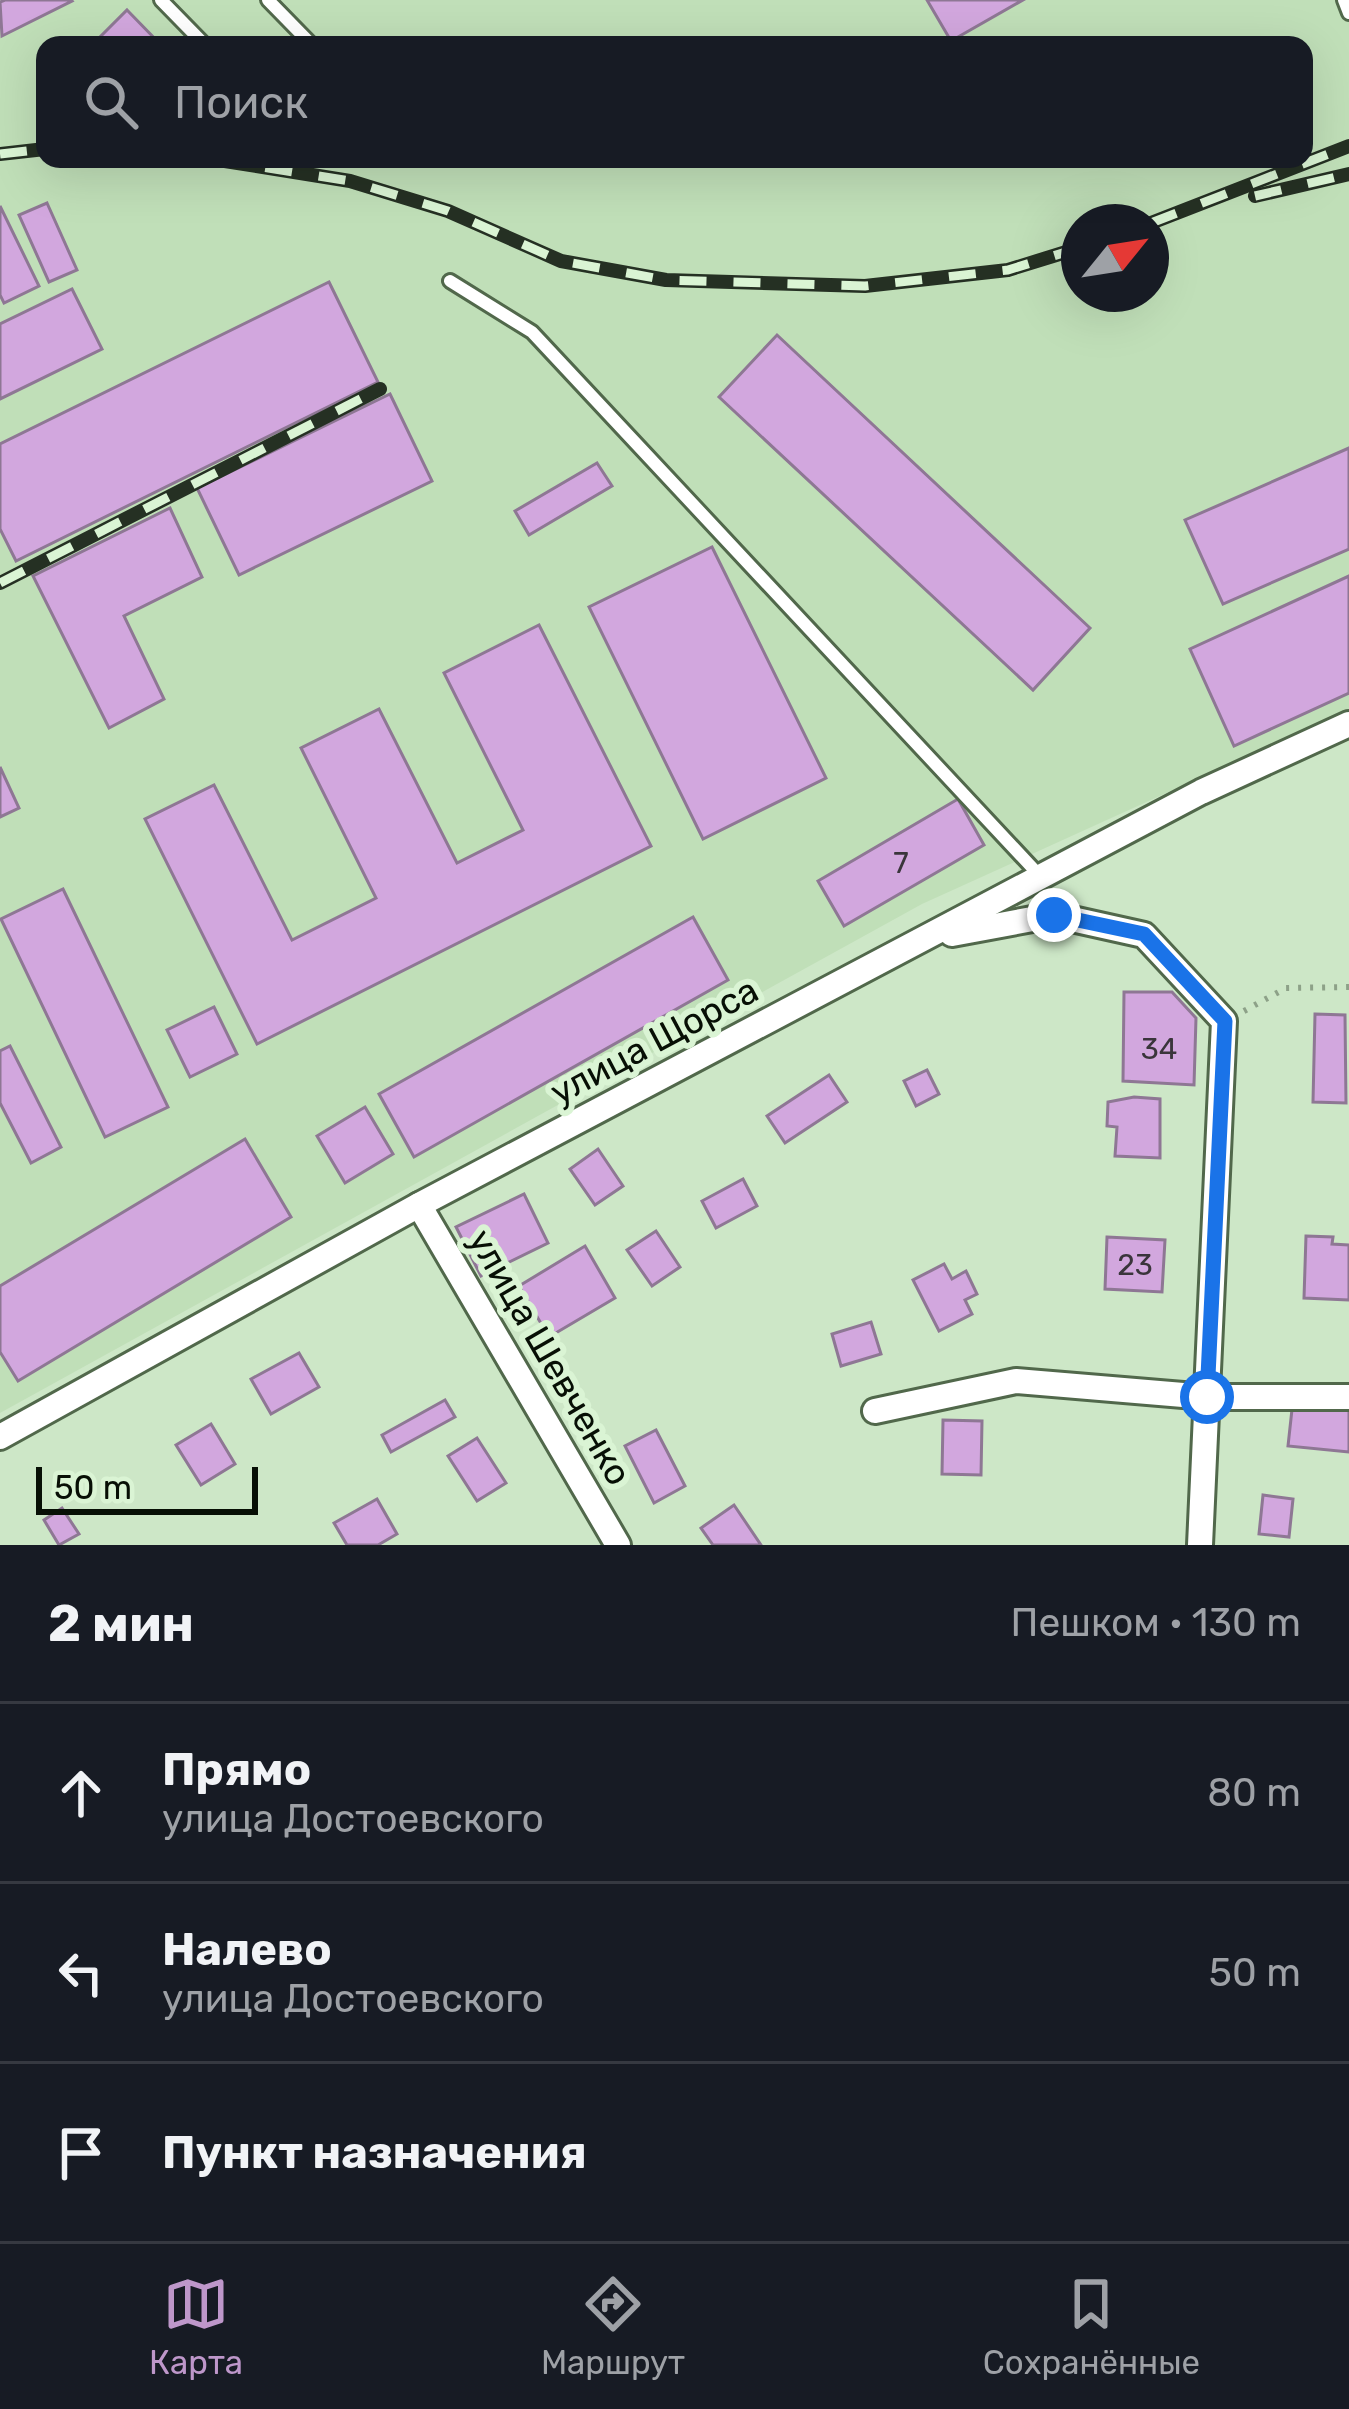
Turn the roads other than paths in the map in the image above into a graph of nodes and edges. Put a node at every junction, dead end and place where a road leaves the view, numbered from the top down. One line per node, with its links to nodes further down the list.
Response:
1 (161, 0): 5 (lane)
2 (268, 0): 6 (lane)
3 (1344, 0): 4 (lane)
4 (1349, 13)
5 (197, 36)
6 (303, 36)
7 (450, 281): 9 (lane)
8 (1349, 724): 9 (street, улица Щорса)
9 (1041, 877): 10 (street, улица Щорса)
10 (926, 938): 11 (street, улица Щорса); 12 (street)
11 (419, 1205): 15 (street, улица Щорса); 16 (street, улица Шевченко)
12 (1207, 1397): 13 (street); 14 (street); 17 (street)
13 (1349, 1397)
14 (875, 1411)
15 (0, 1437)
16 (618, 1545)
17 (1200, 1545)

